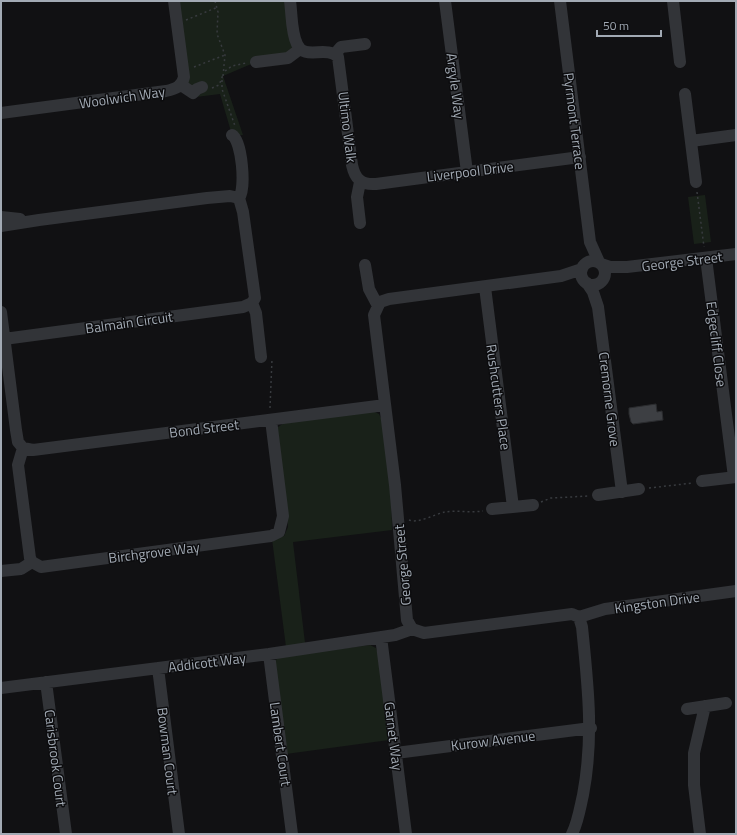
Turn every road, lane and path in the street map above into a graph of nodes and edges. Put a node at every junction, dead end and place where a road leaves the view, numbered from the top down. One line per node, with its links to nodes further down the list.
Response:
1 (174, 1): 8 (street, Woolwich Way)
2 (215, 1): 7 (path)
3 (290, 1): 10 (street)
4 (445, 1): 25 (street, Argyle Way)
5 (560, 1): 24 (street, Pyrmont Terrace)
6 (673, 1): 14 (street)
7 (218, 7): 8 (path); 12 (path)
8 (177, 23): 15 (street, Woolwich Way)
9 (365, 44): 11 (street)
10 (300, 49): 11 (street); 13 (street)
11 (335, 54): 26 (street, Ultimo Walk)
12 (225, 55): 15 (path); 16 (path)
13 (256, 62): 16 (path)
14 (680, 62)
15 (183, 69): 17 (street, Woolwich Way)
16 (224, 71): 22 (path)
17 (181, 85): 18 (street); 20 (street, Woolwich Way)
18 (202, 87)
19 (685, 94): 23 (street)
20 (1, 113)
21 (736, 135): 23 (street)
22 (234, 136): 28 (street)
23 (691, 141): 27 (street)
24 (580, 157): 25 (street, Liverpool Drive); 33 (street, Pyrmont Terrace)
25 (467, 172): 26 (street, Liverpool Drive)
26 (360, 182): 31 (street, Ultimo Walk)
27 (696, 182): 35 (path)
28 (239, 198): 30 (street); 44 (street)
29 (1, 217): 30 (street)
30 (39, 220): 32 (street)
31 (360, 223)
32 (1, 224)
33 (590, 242): 36 (street, Pyrmont Terrace); 38 (street, Pyrmont Terrace)
34 (736, 254): 35 (street, George Street)
35 (706, 258): 39 (street, George Street); 53 (street, Edgecliff Close)
36 (600, 263): 38 (street); 39 (street, George Street); 42 (street)
37 (365, 265): 45 (street)
38 (583, 267): 40 (street); 41 (street)
39 (627, 267): 42 (street, George Street)
40 (561, 276): 41 (street); 43 (street)
41 (586, 282): 42 (street); 46 (street, Cremorne Grove)
42 (600, 282): 46 (street, Cremorne Grove)
43 (485, 287): 45 (street); 59 (street, Rushcutters Place)
44 (252, 303): 48 (street, Balmain Circuit); 49 (street)
45 (378, 306): 50 (street, George Street)
46 (598, 307): 56 (street, Cremorne Grove)
47 (1, 312): 48 (street)
48 (4, 339): 52 (street)
49 (266, 357): 51 (path)
50 (385, 405): 51 (street, Bond Street); 66 (street, George Street)
51 (270, 414): 52 (street, Bond Street); 62 (street, Birchgrove Way)
52 (23, 448): 62 (street)
53 (735, 477): 54 (street, Edgecliff Close)
54 (702, 481): 55 (path)
55 (639, 489): 56 (street)
56 (622, 492): 57 (street)
57 (598, 495): 58 (path)
58 (533, 505): 59 (street)
59 (513, 507): 60 (street)
60 (492, 509): 61 (path)
61 (409, 515)
62 (32, 562): 63 (street)
63 (1, 571)
64 (736, 591): 65 (street, Kingston Drive)
65 (579, 617): 66 (street); 75 (street)
66 (412, 629): 67 (street, Addicott Way)
67 (380, 638): 68 (street, Addicott Way); 76 (street, Garnet Way)
68 (269, 654): 69 (street, Addicott Way); 80 (street, Lambert Court)
69 (158, 668): 70 (street, Addicott Way); 79 (street, Bowman Court)
70 (46, 682): 71 (street, Addicott Way); 78 (street, Carisbrook Court)
71 (1, 688)
72 (726, 703): 73 (street)
73 (705, 706): 74 (street); 82 (street)
74 (687, 709)
75 (591, 728): 76 (street, Kurow Avenue); 77 (street)
76 (396, 753): 81 (street, Garnet Way)
77 (574, 832)
78 (66, 834)
79 (178, 834)
80 (292, 834)
81 (406, 834)
82 (700, 834)

